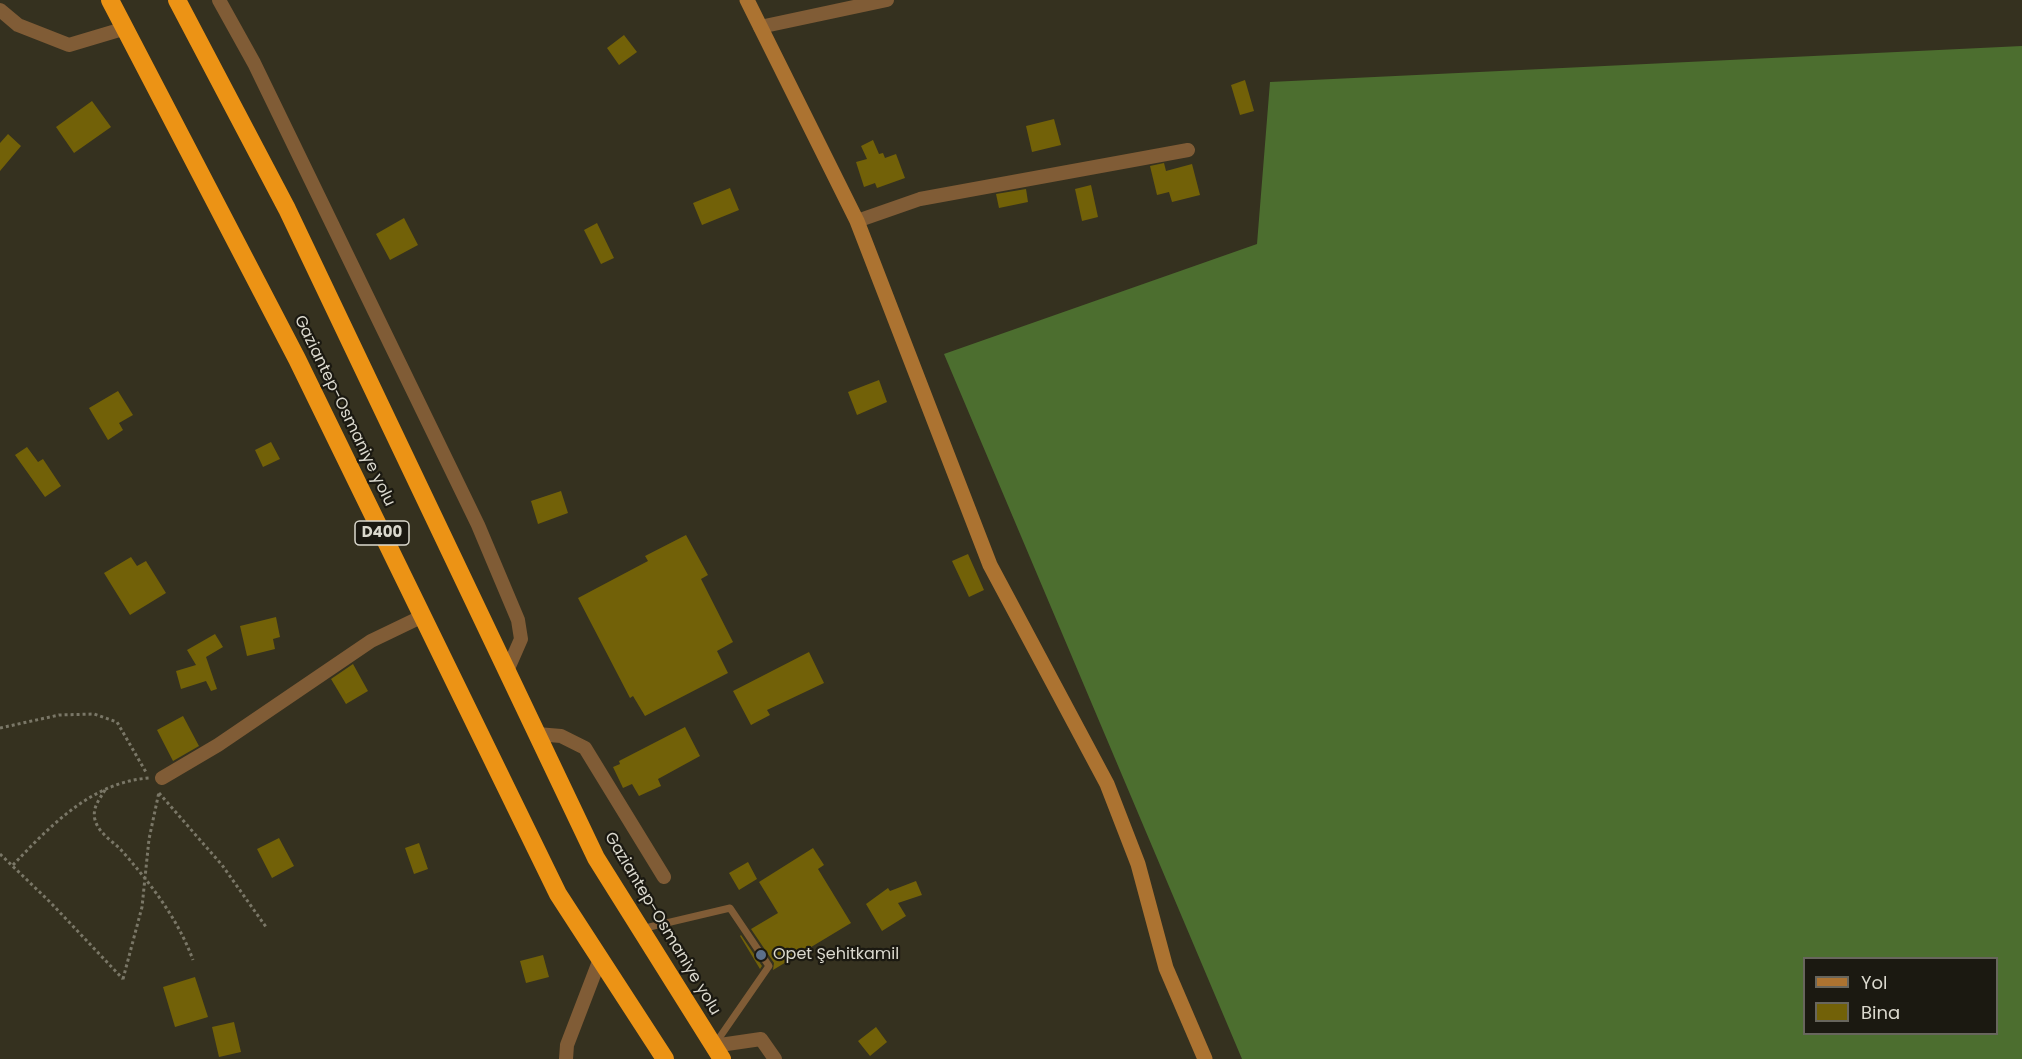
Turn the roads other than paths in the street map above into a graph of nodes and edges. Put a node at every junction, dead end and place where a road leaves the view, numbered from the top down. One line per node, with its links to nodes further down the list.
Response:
1 (110, 0): 8 (highway, Gaziantep-Osmaniye yolu / D400)
2 (177, 0): 12 (highway, Gaziantep-Osmaniye yolu / D400)
3 (219, 0): 12 (street)
4 (747, 0): 7 (street)
5 (887, 0): 7 (street)
6 (0, 10): 8 (street)
7 (760, 27): 10 (street)
8 (126, 28): 11 (highway, Gaziantep-Osmaniye yolu / D400)
9 (1188, 150): 10 (street)
10 (857, 221): 22 (street)
11 (423, 616): 14 (street); 17 (highway, Gaziantep-Osmaniye yolu / D400)
12 (507, 671): 13 (highway, Gaziantep-Osmaniye yolu / D400)
13 (537, 734): 15 (street); 16 (highway, Gaziantep-Osmaniye yolu / D400)
14 (156, 778)
15 (664, 877)
16 (641, 929): 18 (highway, Gaziantep-Osmaniye yolu / D400); 18 (lane)
17 (600, 959): 19 (street); 20 (highway, Gaziantep-Osmaniye yolu / D400)
18 (718, 1052): 21 (street)
19 (566, 1059)
20 (665, 1059)
21 (776, 1059)
22 (1205, 1059)

